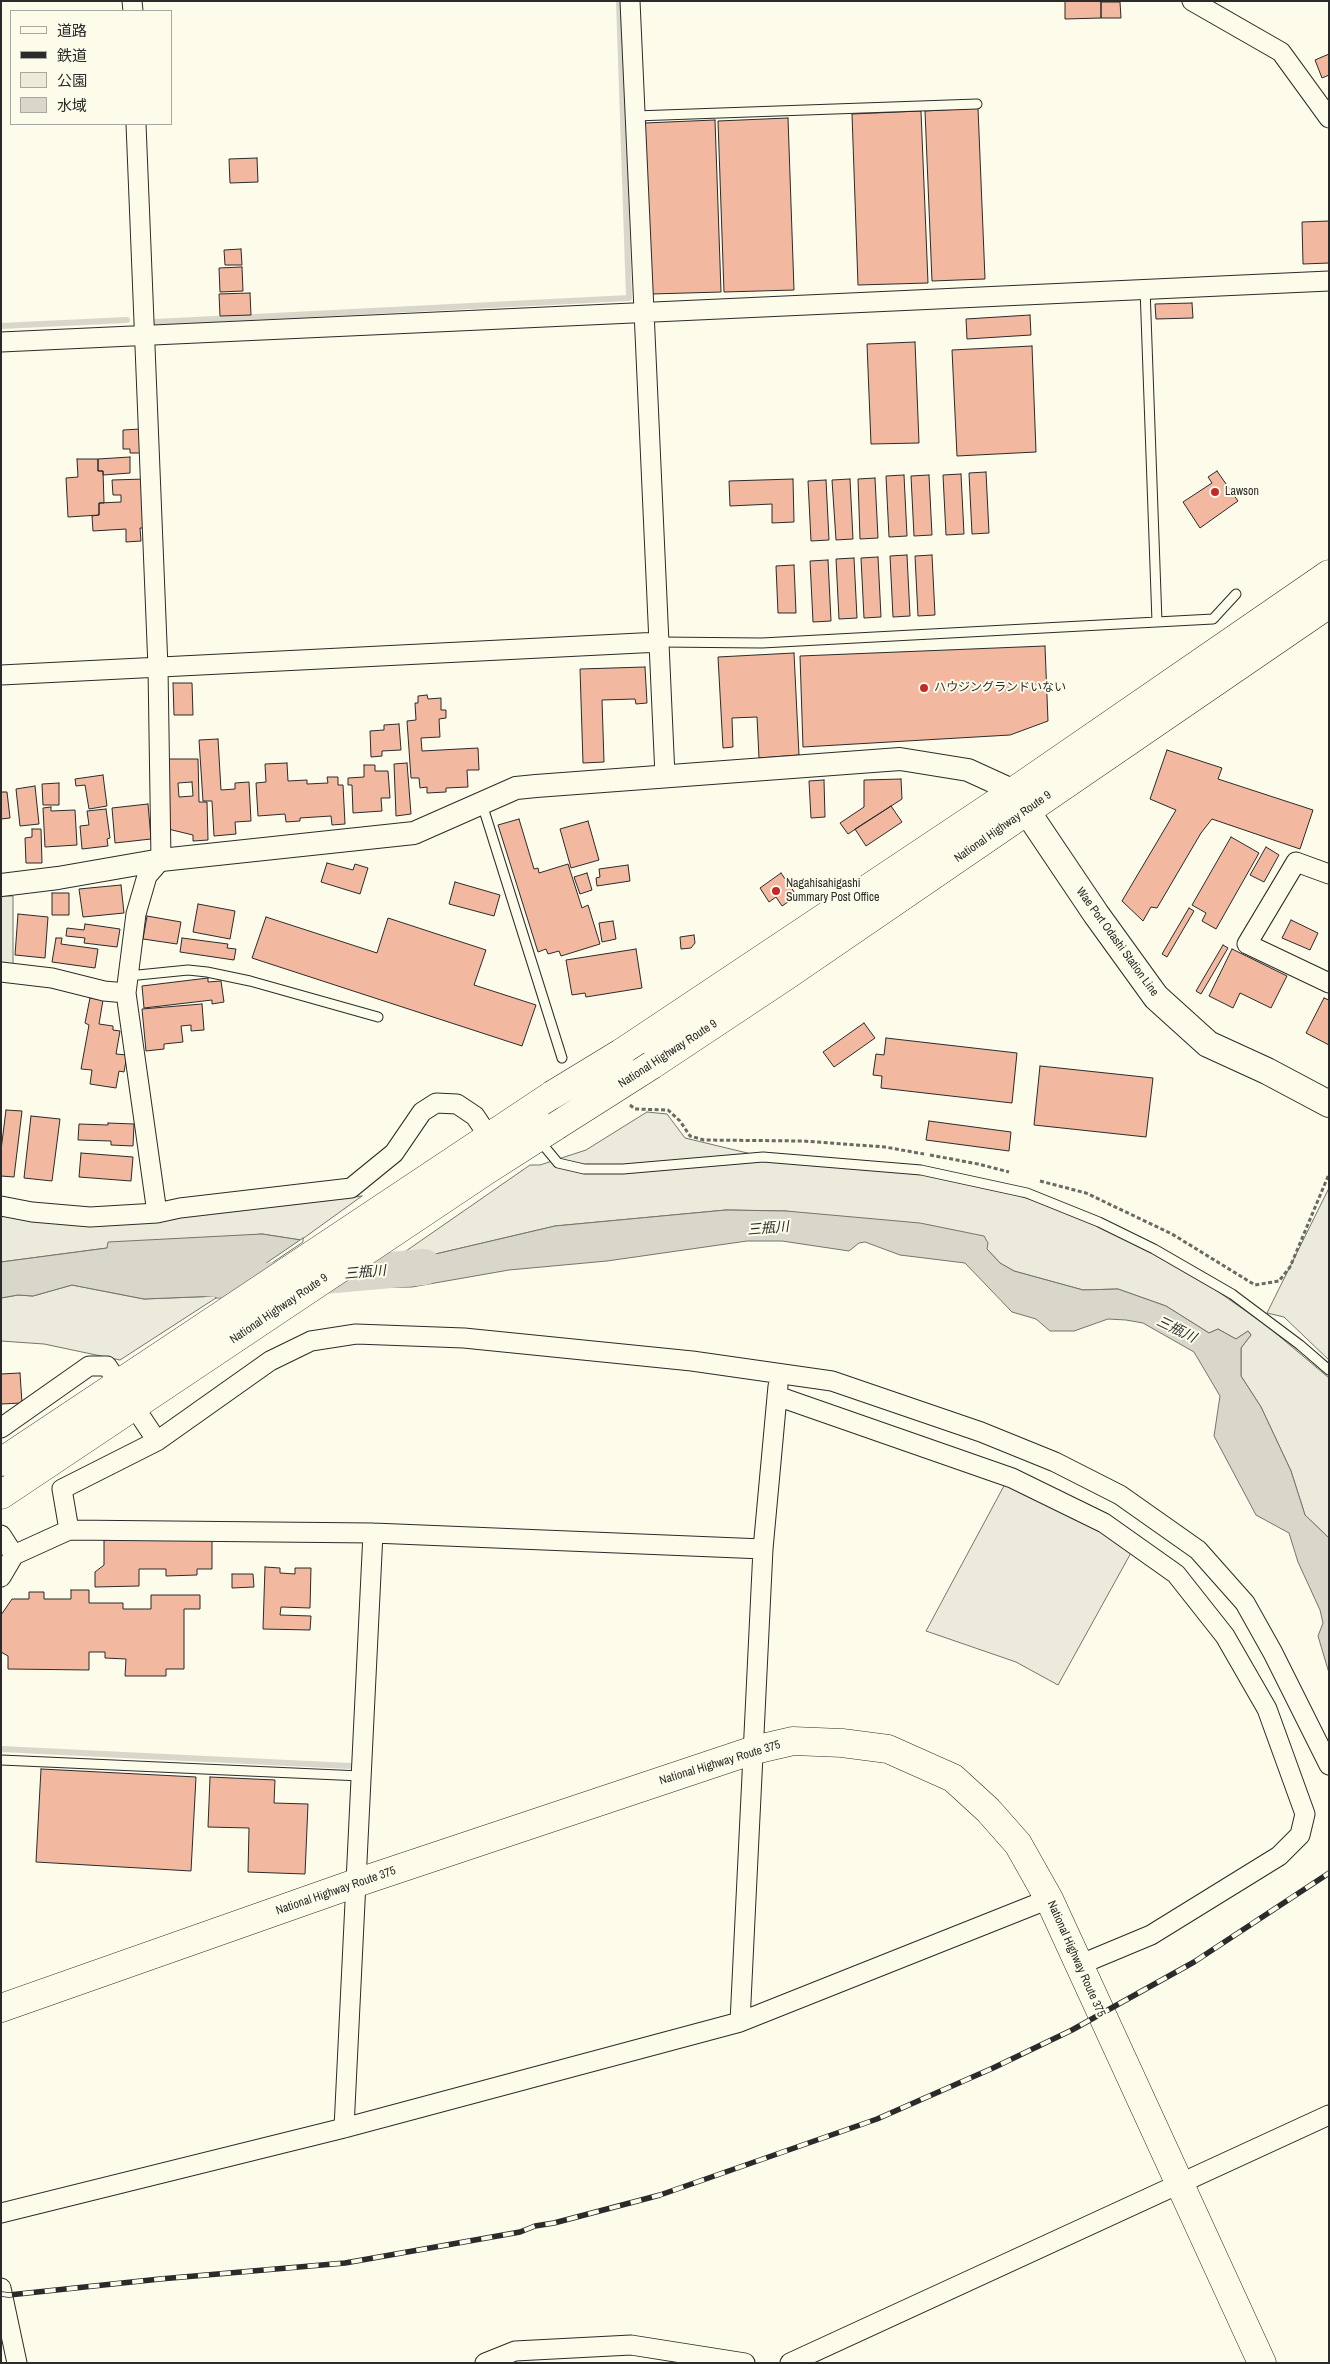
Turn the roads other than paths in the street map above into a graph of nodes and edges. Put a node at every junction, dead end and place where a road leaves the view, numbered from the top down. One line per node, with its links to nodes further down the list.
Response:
1 (630, 1): 4 (street)
2 (1192, 1): 5 (street)
3 (977, 104): 4 (lane)
4 (635, 116): 9 (street)
5 (1329, 118)
6 (136, 125): 10 (street)
7 (1329, 281): 8 (street)
8 (1145, 288): 9 (street); 15 (lane)
9 (644, 314): 10 (street); 16 (street)
10 (144, 337): 11 (street); 17 (street)
11 (1, 342)
12 (1329, 574): 20 (highway, National Highway Route 9)
13 (1236, 594): 15 (lane)
14 (1329, 604): 20 (highway, National Highway Route 9)
15 (1157, 622): 16 (lane)
16 (660, 642): 17 (street); 19 (street)
17 (158, 668): 18 (street); 22 (street)
18 (1, 675)
19 (665, 776): 20 (street); 21 (street)
20 (1021, 801): 30 (main road, Wae Port Odashi Station Line); 31 (highway, National Highway Route 9, bridge); 32 (highway, National Highway Route 9, bridge)
21 (482, 804): 22 (street); 29 (lane)
22 (161, 860): 24 (street); 27 (street)
23 (1329, 874): 26 (street)
24 (1, 885)
25 (1, 972): 27 (street)
26 (1329, 983)
27 (127, 985): 28 (lane); 34 (street)
28 (378, 1018)
29 (562, 1058)
30 (1329, 1104)
31 (546, 1132): 35 (lane); 37 (highway, National Highway Route 9)
32 (489, 1137): 34 (street); 37 (highway, National Highway Route 9)
33 (1, 1206): 34 (street)
34 (157, 1213)
35 (1329, 1370)
36 (779, 1372): 38 (street); 40 (street); 51 (street)
37 (126, 1395): 39 (street); 40 (street); 41 (highway, National Highway Route 9); 42 (highway, National Highway Route 9)
38 (777, 1396): 46 (street); 55 (street)
39 (1, 1428)
40 (158, 1441): 43 (street)
41 (1, 1462)
42 (1, 1495)
43 (69, 1530): 44 (street); 47 (street)
44 (373, 1533): 46 (street); 52 (street)
45 (1, 1535): 47 (street)
46 (763, 1549): 49 (street)
47 (14, 1555): 48 (street)
48 (1, 1577)
49 (754, 1750): 53 (highway, National Highway Route 375); 54 (highway, National Highway Route 375); 57 (street)
50 (1, 1760): 52 (lane)
51 (1329, 1765)
52 (361, 1776): 53 (street)
53 (356, 1883): 56 (highway, National Highway Route 375); 59 (street)
54 (1050, 1899): 55 (highway, National Highway Route 375); 57 (street)
55 (1078, 1966): 60 (highway, National Highway Route 375)
56 (1, 2008)
57 (740, 2022): 59 (street)
58 (1329, 2115): 60 (street)
59 (344, 2128): 61 (street)
60 (1180, 2184): 66 (street); 67 (highway, National Highway Route 375)
61 (1, 2213)
62 (1, 2288): 63 (street)
63 (18, 2363)
64 (484, 2363): 65 (street)
65 (745, 2363)
66 (790, 2363)
67 (1262, 2363)

